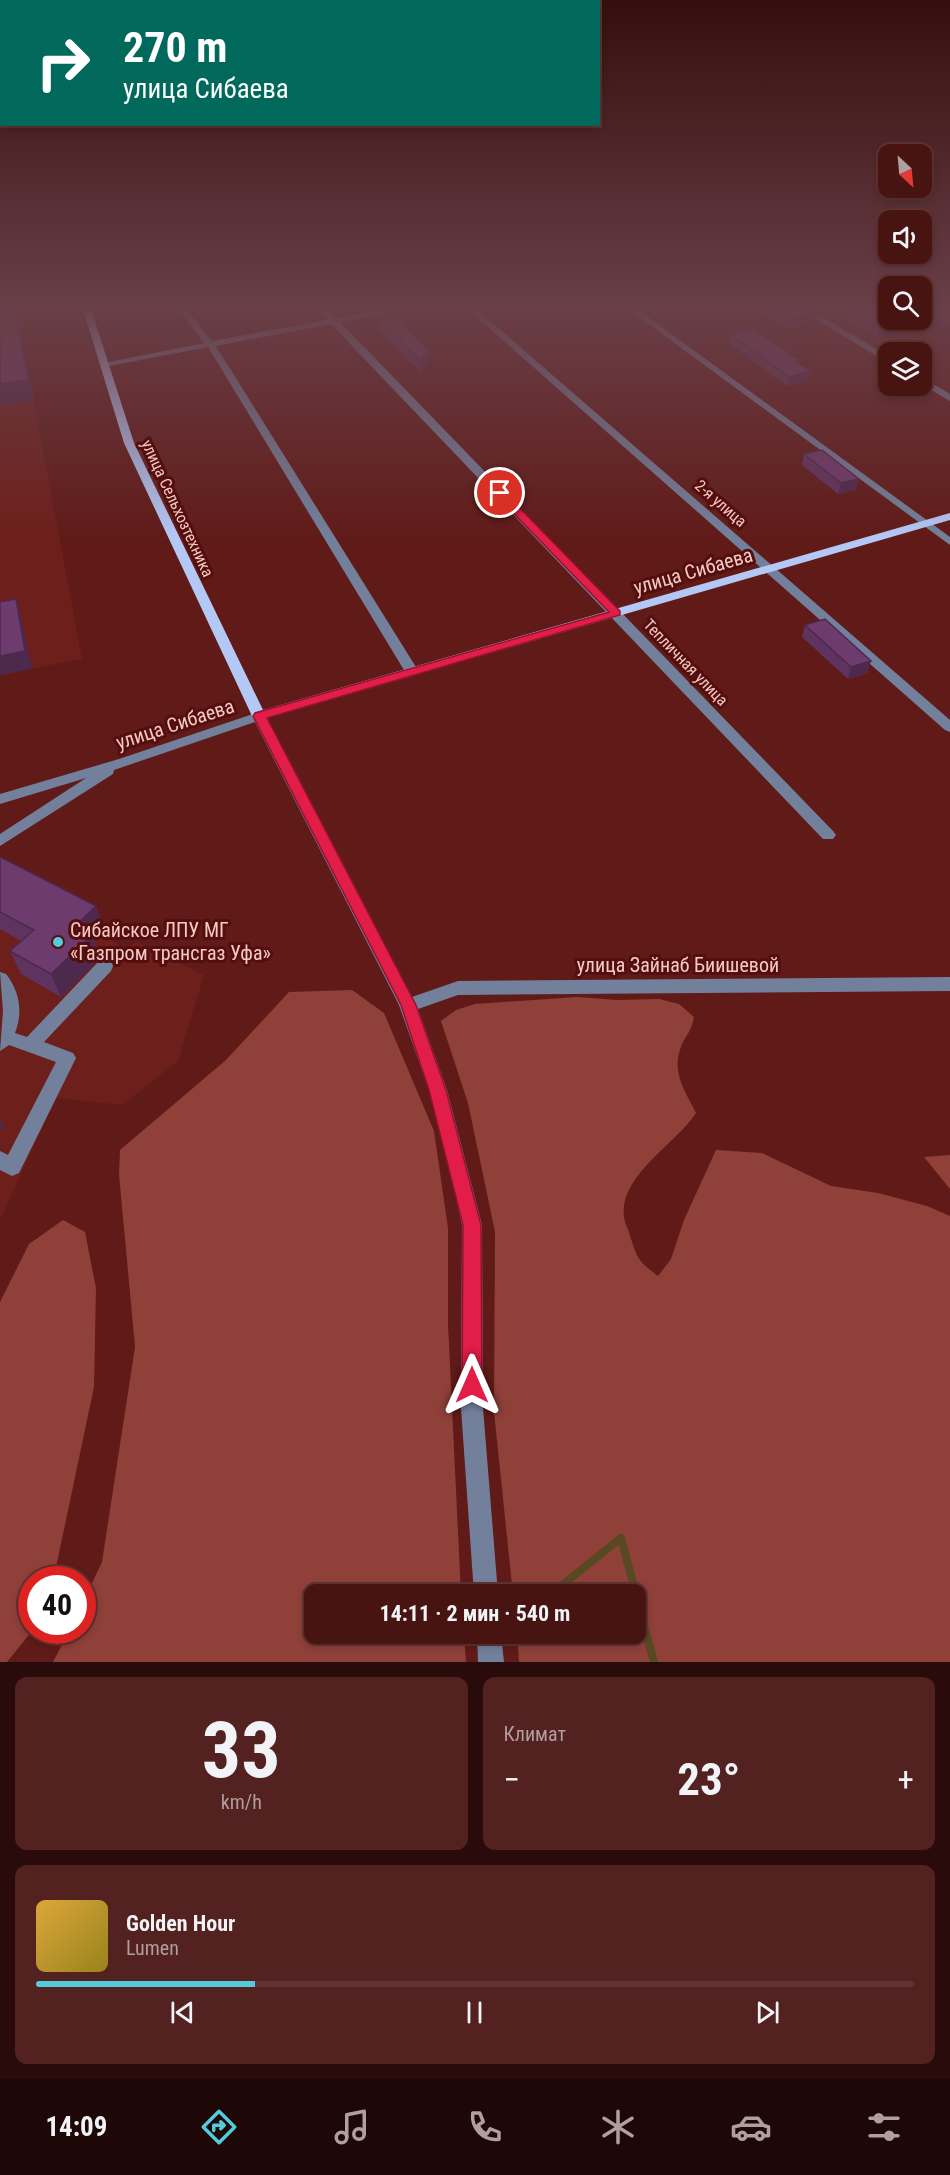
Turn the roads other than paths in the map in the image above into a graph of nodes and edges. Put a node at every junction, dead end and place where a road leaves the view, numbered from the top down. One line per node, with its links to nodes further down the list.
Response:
1 (110, 384): 14 (main road, улица Сельхозтехника)
2 (234, 384): 13 (street)
3 (394, 384): 12 (street, Тепличная улица)
4 (557, 384): 11 (street, 2-я улица)
5 (733, 384): 9 (street)
6 (932, 387): 7 (street)
7 (950, 398)
8 (950, 516): 9 (main road, улица Сибаева)
9 (924, 524): 10 (street); 11 (main road, улица Сибаева)
10 (950, 542)
11 (771, 569): 12 (main road, улица Сибаева); 15 (street, 2-я улица)
12 (616, 613): 13 (main road, улица Сибаева); 18 (street, Тепличная улица)
13 (412, 672): 14 (main road, улица Сибаева)
14 (259, 716): 16 (street, улица Сибаева); 23 (street)
15 (950, 728)
16 (123, 762): 17 (street, улица Сибаева); 19 (street)
17 (0, 799)
18 (828, 835)
19 (0, 841)
20 (105, 966): 25 (street)
21 (0, 979): 24 (street)
22 (950, 984): 23 (street, улица Зайнаб Биишевой)
23 (408, 1005): 27 (street)
24 (3, 1041): 25 (street)
25 (30, 1045): 26 (street)
26 (0, 1160)
27 (485, 1584)
28 (490, 1644): 29 (street)
29 (491, 1662)

